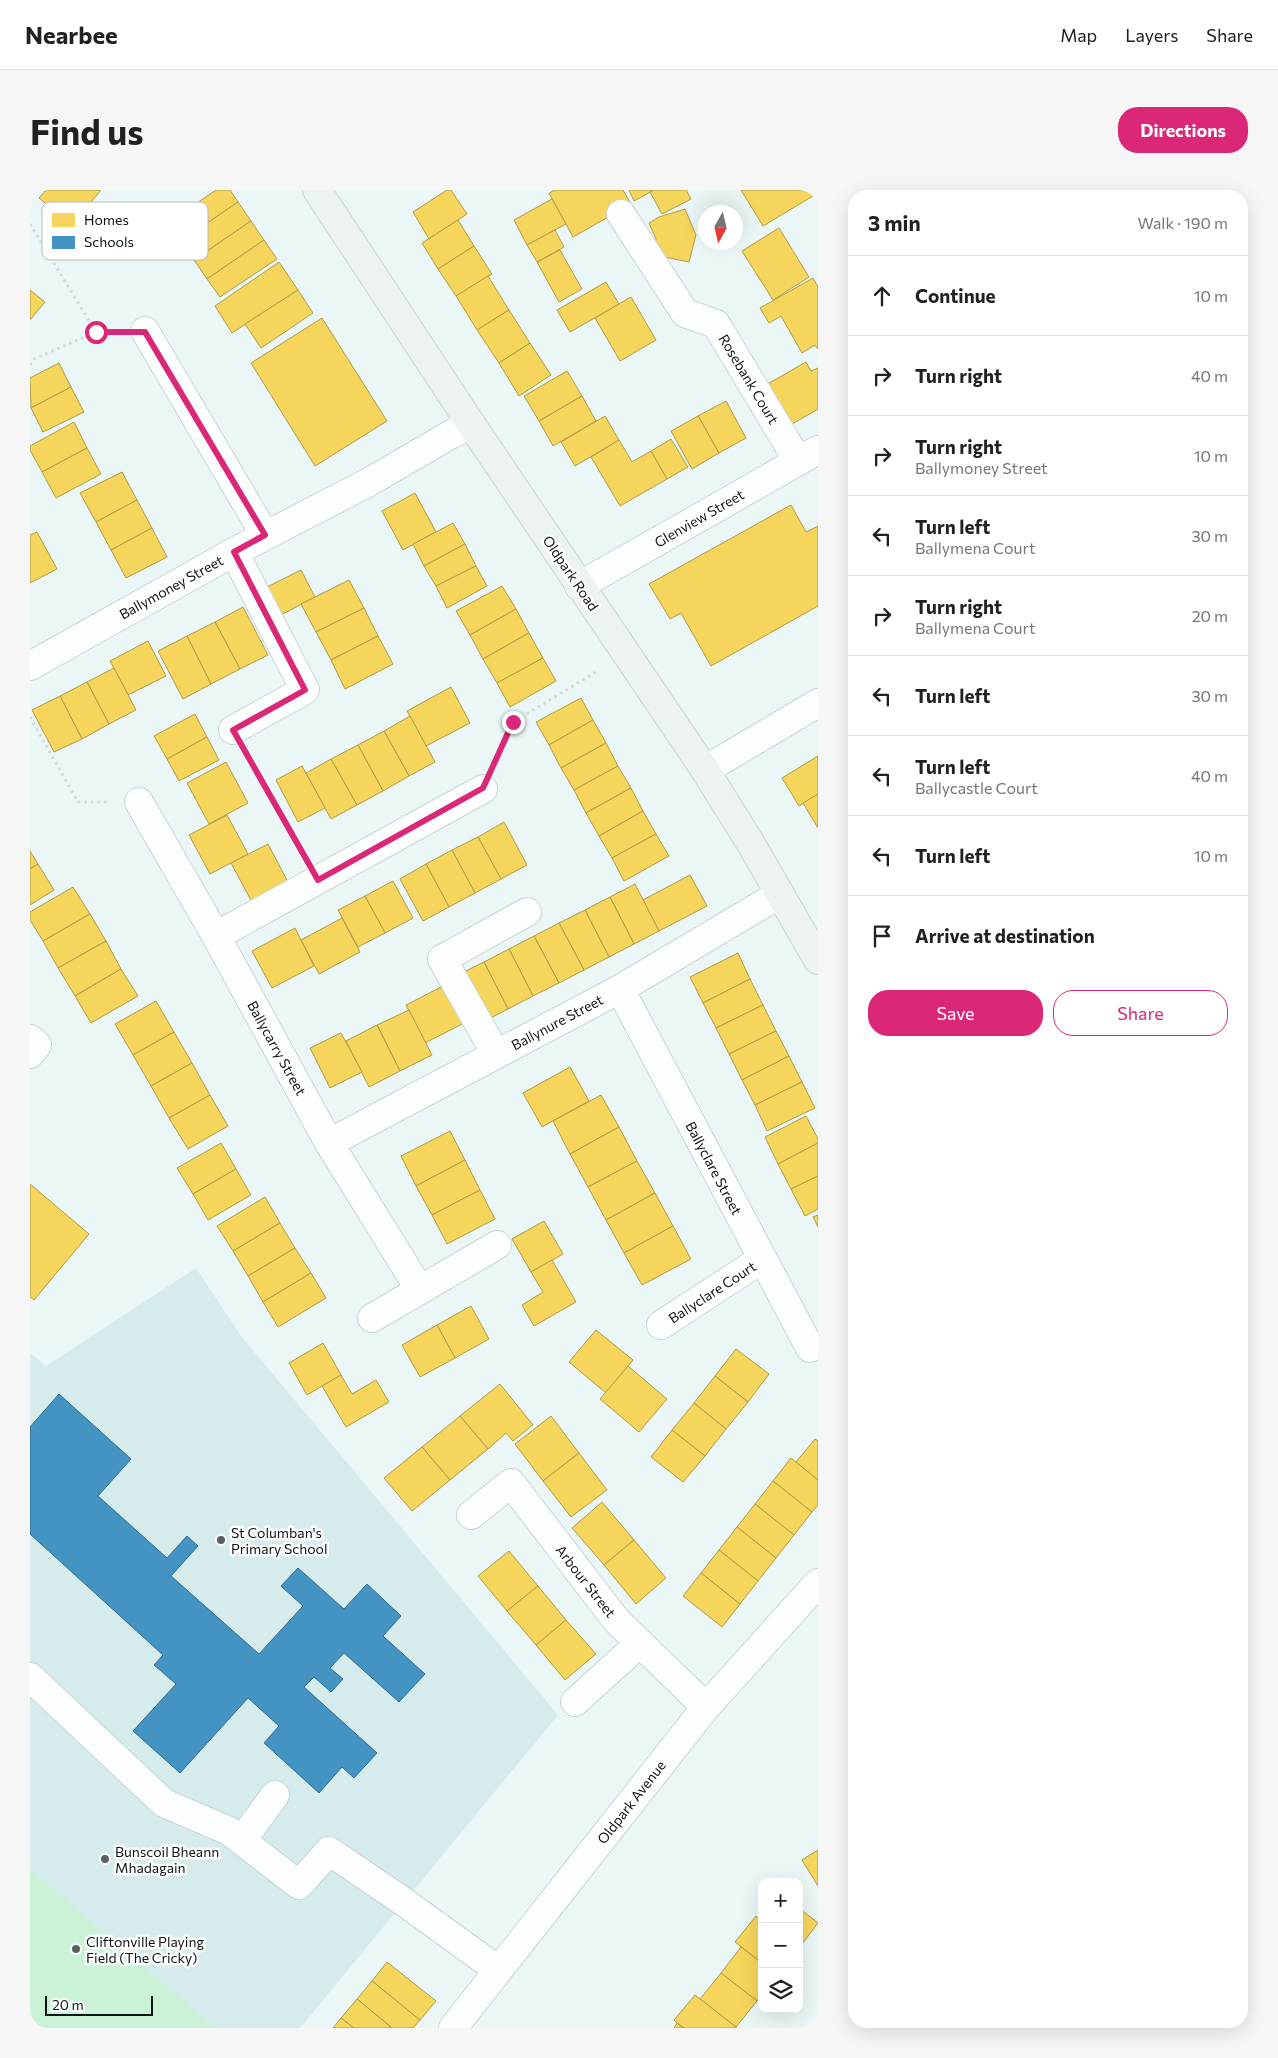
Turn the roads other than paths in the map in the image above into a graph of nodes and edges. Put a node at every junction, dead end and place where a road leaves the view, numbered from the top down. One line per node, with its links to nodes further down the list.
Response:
1 (317, 190): 4 (main road, Oldpark Road)
2 (621, 214): 5 (street, Rosebank Court)
3 (145, 332): 6 (street)
4 (471, 424): 6 (street, Ballymoney Street); 8 (main road, Oldpark Road)
5 (808, 456): 8 (street, Glenview Street)
6 (265, 535): 7 (street, Ballymoney Street)
7 (234, 552): 9 (street, Ballymoney Street); 11 (street)
8 (580, 586): 12 (main road, Oldpark Road)
9 (30, 666)
10 (818, 702): 12 (street)
11 (233, 730)
12 (705, 770): 15 (main road, Oldpark Road)
13 (483, 788): 17 (street)
14 (139, 802): 17 (street, Ballycarry Street)
15 (780, 894): 18 (main road, Oldpark Road); 19 (street, Ballynure Street)
16 (527, 912): 22 (street)
17 (216, 936): 23 (street, Ballycarry Street)
18 (818, 960)
19 (620, 989): 22 (street, Ballynure Street); 25 (street, Ballyclare Street)
20 (30, 1038): 21 (street)
21 (30, 1054)
22 (496, 1054): 23 (street, Ballynure Street)
23 (329, 1142): 26 (street, Ballycarry Street)
24 (497, 1245): 26 (street)
25 (762, 1259): 28 (street, Ballyclare Court); 29 (street, Ballyclare Street)
26 (420, 1290): 27 (street)
27 (372, 1318)
28 (661, 1325)
29 (810, 1348)
30 (471, 1515): 32 (street, Arbour Street)
31 (818, 1584): 35 (street, Oldpark Avenue)
32 (640, 1643): 34 (street); 35 (street, Arbour Street)
33 (30, 1678): 37 (street)
34 (575, 1702)
35 (706, 1707): 38 (street, Oldpark Avenue)
36 (275, 1795): 37 (street)
37 (242, 1840): 38 (street)
38 (498, 1970): 39 (street, Oldpark Avenue)
39 (453, 2028)

